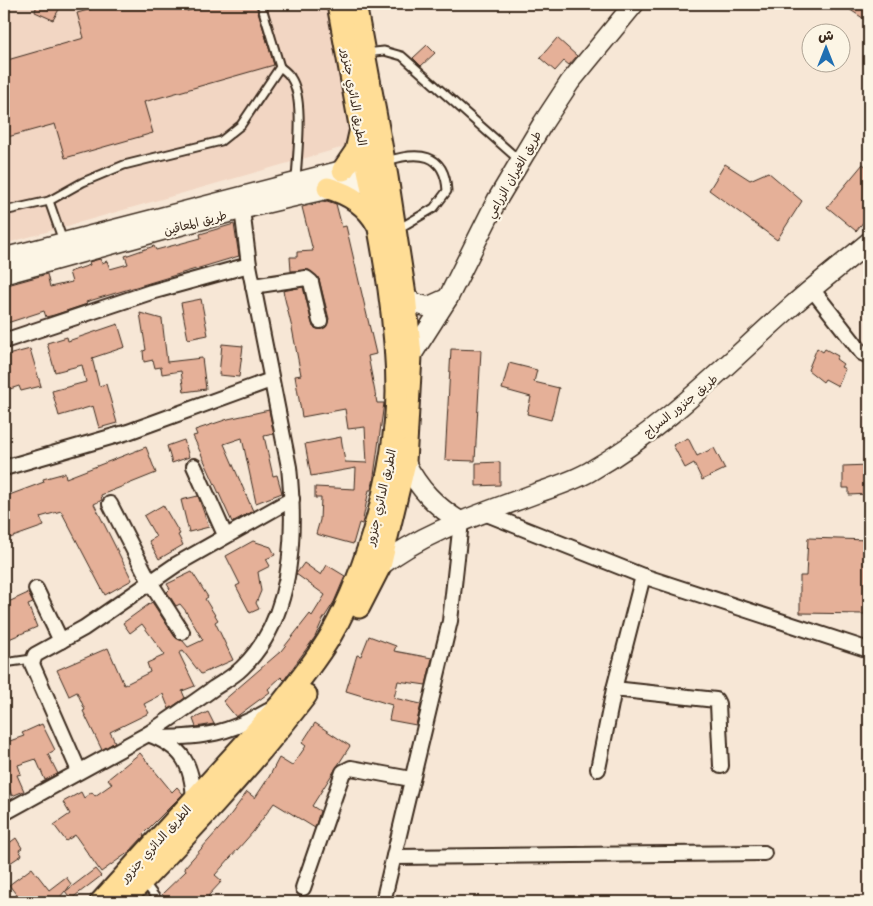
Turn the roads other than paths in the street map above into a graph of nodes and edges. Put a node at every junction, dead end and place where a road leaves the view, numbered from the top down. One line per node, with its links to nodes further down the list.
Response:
1 (261, 4): 6 (lane)
2 (338, 4): 7 (main road, الطريق الدائري جنزور)
3 (356, 4): 5 (main road, الطريق الدائري جنزور)
4 (634, 4): 8 (street, طريق الغيران الزراعي)
5 (365, 53): 8 (lane); 10 (main road, الطريق الدائري جنزور)
6 (280, 67): 11 (lane); 13 (lane)
7 (361, 128): 9 (main road); 10 (main road, الطريق الدائري جنزور)
8 (520, 160): 27 (street, طريق الغيران الزراعي)
9 (343, 170): 10 (street, طريق المعاقين); 11 (street, طريق المعاقين)
10 (377, 171): 12 (street, طريق المعاقين); 18 (main road, الطريق الدائري جنزور); 18 (lane)
11 (296, 182): 19 (street, طريق المعاقين)
12 (328, 188): 14 (street, طريق المعاقين); 18 (main road)
13 (49, 201): 15 (lane); 19 (lane)
14 (242, 209): 22 (street); 23 (street, طريق المعاقين)
15 (4, 211)
16 (4, 215): 17 (lane)
17 (4, 224)
18 (387, 229): 26 (main road, الطريق الدائري جنزور); 51 (main road, الطريق الدائري جنزور)
19 (63, 241): 21 (street, طريق المعاقين)
20 (869, 242): 25 (street, طريق جنزور السراج)
21 (4, 258)
22 (249, 265): 24 (street); 29 (street)
23 (4, 274)
24 (253, 286): 28 (street); 32 (street)
25 (812, 289): 31 (street); 38 (street, طريق جنزور السراج)
26 (404, 295): 27 (street); 30 (main road, الطريق الدائري جنزور)
27 (448, 298): 30 (street, طريق الغيران الزراعي)
28 (320, 320)
29 (4, 341)
30 (411, 356): 33 (main road, الطريق الدائري جنزور)
31 (869, 356)
32 (271, 380): 35 (street); 36 (street)
33 (405, 462): 39 (street); 41 (main road, الطريق الدائري جنزور)
34 (194, 466): 40 (street)
35 (4, 468)
36 (292, 499): 40 (street); 52 (street)
37 (110, 504): 43 (street)
38 (484, 513): 39 (street, طريق جنزور السراج); 42 (street)
39 (461, 522): 41 (street, طريق جنزور السراج); 56 (street)
40 (225, 535): 43 (street)
41 (380, 566): 61 (main road, الطريق الدائري جنزور)
42 (642, 576): 47 (street); 50 (street)
43 (150, 582): 45 (street); 46 (street)
44 (36, 589): 46 (street)
45 (182, 632)
46 (61, 641): 48 (street)
47 (869, 650)
48 (32, 659): 49 (lane); 55 (street)
49 (4, 663)
50 (614, 689): 53 (street); 54 (street)
51 (282, 703): 52 (street); 57 (main road, الطريق الدائري جنزور)
52 (154, 736): 55 (street); 57 (street)
53 (721, 766)
54 (598, 769)
55 (79, 771): 58 (street)
56 (412, 779): 60 (street); 62 (street)
57 (194, 799): 63 (main road, الطريق الدائري جنزور)
58 (4, 813)
59 (764, 853): 60 (street)
60 (394, 857): 66 (street)
61 (143, 881): 64 (main road, الطريق الدائري جنزور); 65 (lane)
62 (303, 888)
63 (101, 902)
64 (122, 902)
65 (160, 902)
66 (383, 902)

